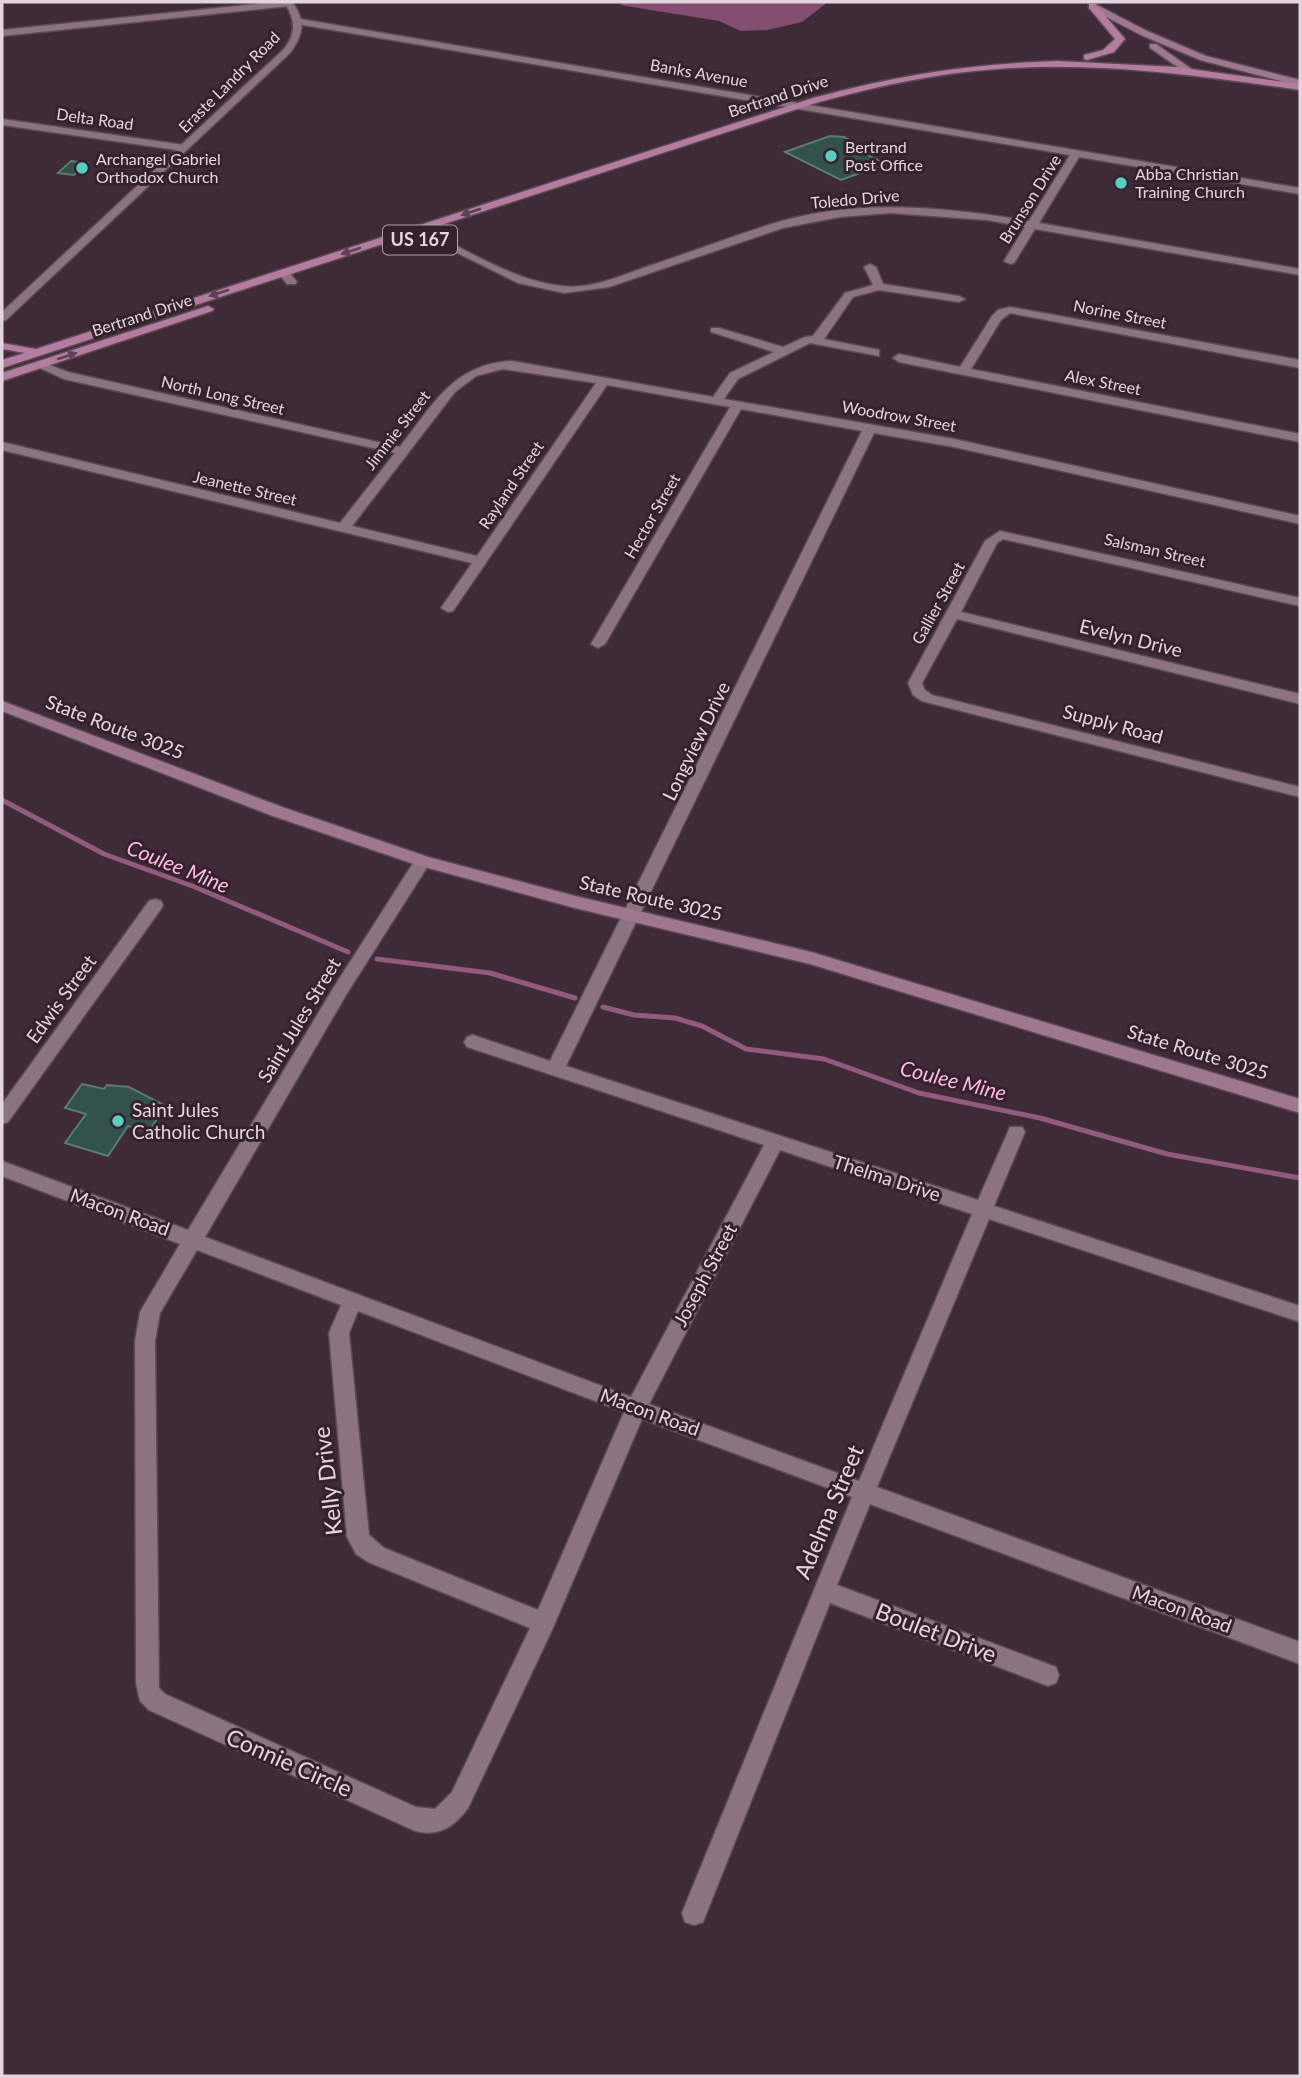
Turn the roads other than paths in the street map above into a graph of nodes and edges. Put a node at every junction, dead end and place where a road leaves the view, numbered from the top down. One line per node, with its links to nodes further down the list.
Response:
1 (288, 2): 3 (street, Eraste Landry Road); 4 (street)
2 (1089, 4): 5 (main road); 6 (main road); 7 (main road)
3 (300, 22): 10 (street, Banks Avenue); 13 (street, Eraste Landry Road)
4 (2, 33)
5 (1190, 53): 7 (main road); 8 (main road)
6 (1051, 62): 7 (main road, Bertrand Drive / US 167); 10 (main road, Bertrand Drive / US 167)
7 (1196, 73): 8 (main road, Bertrand Drive / US 167); 9 (main road, Bertrand Drive / US 167); 11 (main road, Bertrand Drive / US 167)
8 (1300, 85)
9 (1300, 94)
10 (798, 106): 11 (street, Banks Avenue); 21 (main road, Bertrand Drive / US 167, one-way to 21)
11 (818, 110): 14 (street, Banks Avenue); 17 (main road, Bertrand Drive / US 167)
12 (2, 122): 13 (street, Delta Road)
13 (184, 148): 24 (street, Eraste Landry Road)
14 (1076, 153): 15 (street, Banks Avenue); 16 (street, Brunson Drive)
15 (1300, 191)
16 (1032, 225): 17 (street, Toledo Drive); 18 (street, Brunson Drive); 20 (street, Toledo Drive)
17 (430, 237): 21 (main road, Bertrand Drive / US 167)
18 (1010, 261)
19 (870, 267): 22 (street)
20 (1300, 272)
21 (288, 277): 28 (main road, Bertrand Drive / US 167, one-way to 28); 34 (main road, Bertrand Drive / US 167, one-way to 21)
22 (879, 287): 23 (street); 26 (street)
23 (959, 299)
24 (2, 318)
25 (715, 330): 29 (street)
26 (817, 341): 29 (street); 30 (street)
27 (2, 346): 28 (main road)
28 (52, 347): 32 (main road, Bertrand Drive / US 167)
29 (784, 351): 39 (street)
30 (875, 353)
31 (899, 358): 36 (street, Alex Street)
32 (2, 364)
33 (1300, 364): 36 (street, Norine Street)
34 (39, 365): 37 (main road, Bertrand Drive / US 167); 44 (street, North Long Street)
35 (489, 366): 38 (street, Woodrow Street); 44 (street, Jimmie Street)
36 (964, 370): 42 (street, Alex Street)
37 (2, 377)
38 (603, 382): 39 (street, Woodrow Street); 48 (street, Rayland Street)
39 (716, 402): 40 (street, Woodrow Street)
40 (737, 406): 41 (street, Woodrow Street); 52 (street, Hector Street)
41 (869, 429): 45 (street, Woodrow Street); 59 (street, Longview Drive)
42 (1299, 434)
43 (2, 446): 46 (street, Jeanette Street)
44 (402, 451): 46 (street, Jimmie Street)
45 (1300, 520)
46 (343, 529): 48 (street, Jeanette Street)
47 (1000, 535): 49 (street, Salsman Street); 51 (street, Gallier Street)
48 (480, 561): 50 (street, Rayland Street)
49 (1300, 602)
50 (448, 608)
51 (952, 614): 53 (street, Gallier Street); 54 (street, Evelyn Drive)
52 (598, 644)
53 (918, 692): 56 (street, Supply Road)
54 (1300, 699)
55 (2, 706): 57 (main road, State Route 3025)
56 (1300, 792)
57 (423, 861): 59 (main road, State Route 3025); 68 (street, Saint Jules Street)
58 (155, 905): 63 (street, Edwis Street)
59 (633, 915): 61 (street, Longview Drive); 62 (main road, State Route 3025)
60 (473, 1042): 61 (street, Thelma Drive)
61 (555, 1069): 65 (street, Thelma Drive)
62 (1300, 1106)
63 (2, 1117)
64 (1016, 1132): 67 (street, Adelma Street)
65 (775, 1142): 67 (street, Thelma Drive); 71 (street, Joseph Street)
66 (2, 1168): 68 (street, Macon Road)
67 (984, 1210): 70 (street, Thelma Drive); 72 (street, Adelma Street)
68 (192, 1239): 69 (street, Macon Road); 74 (street, Connie Circle)
69 (355, 1300): 71 (street, Macon Road); 74 (street, Kelly Drive)
70 (1300, 1314)
71 (636, 1408): 72 (street, Macon Road); 74 (street, Connie Circle)
72 (866, 1492): 73 (street, Adelma Street); 75 (street, Macon Road)
73 (824, 1590): 76 (street, Boulet Drive); 77 (street, Adelma Street)
74 (544, 1623)
75 (1300, 1653)
76 (1048, 1675)
77 (694, 1913)

